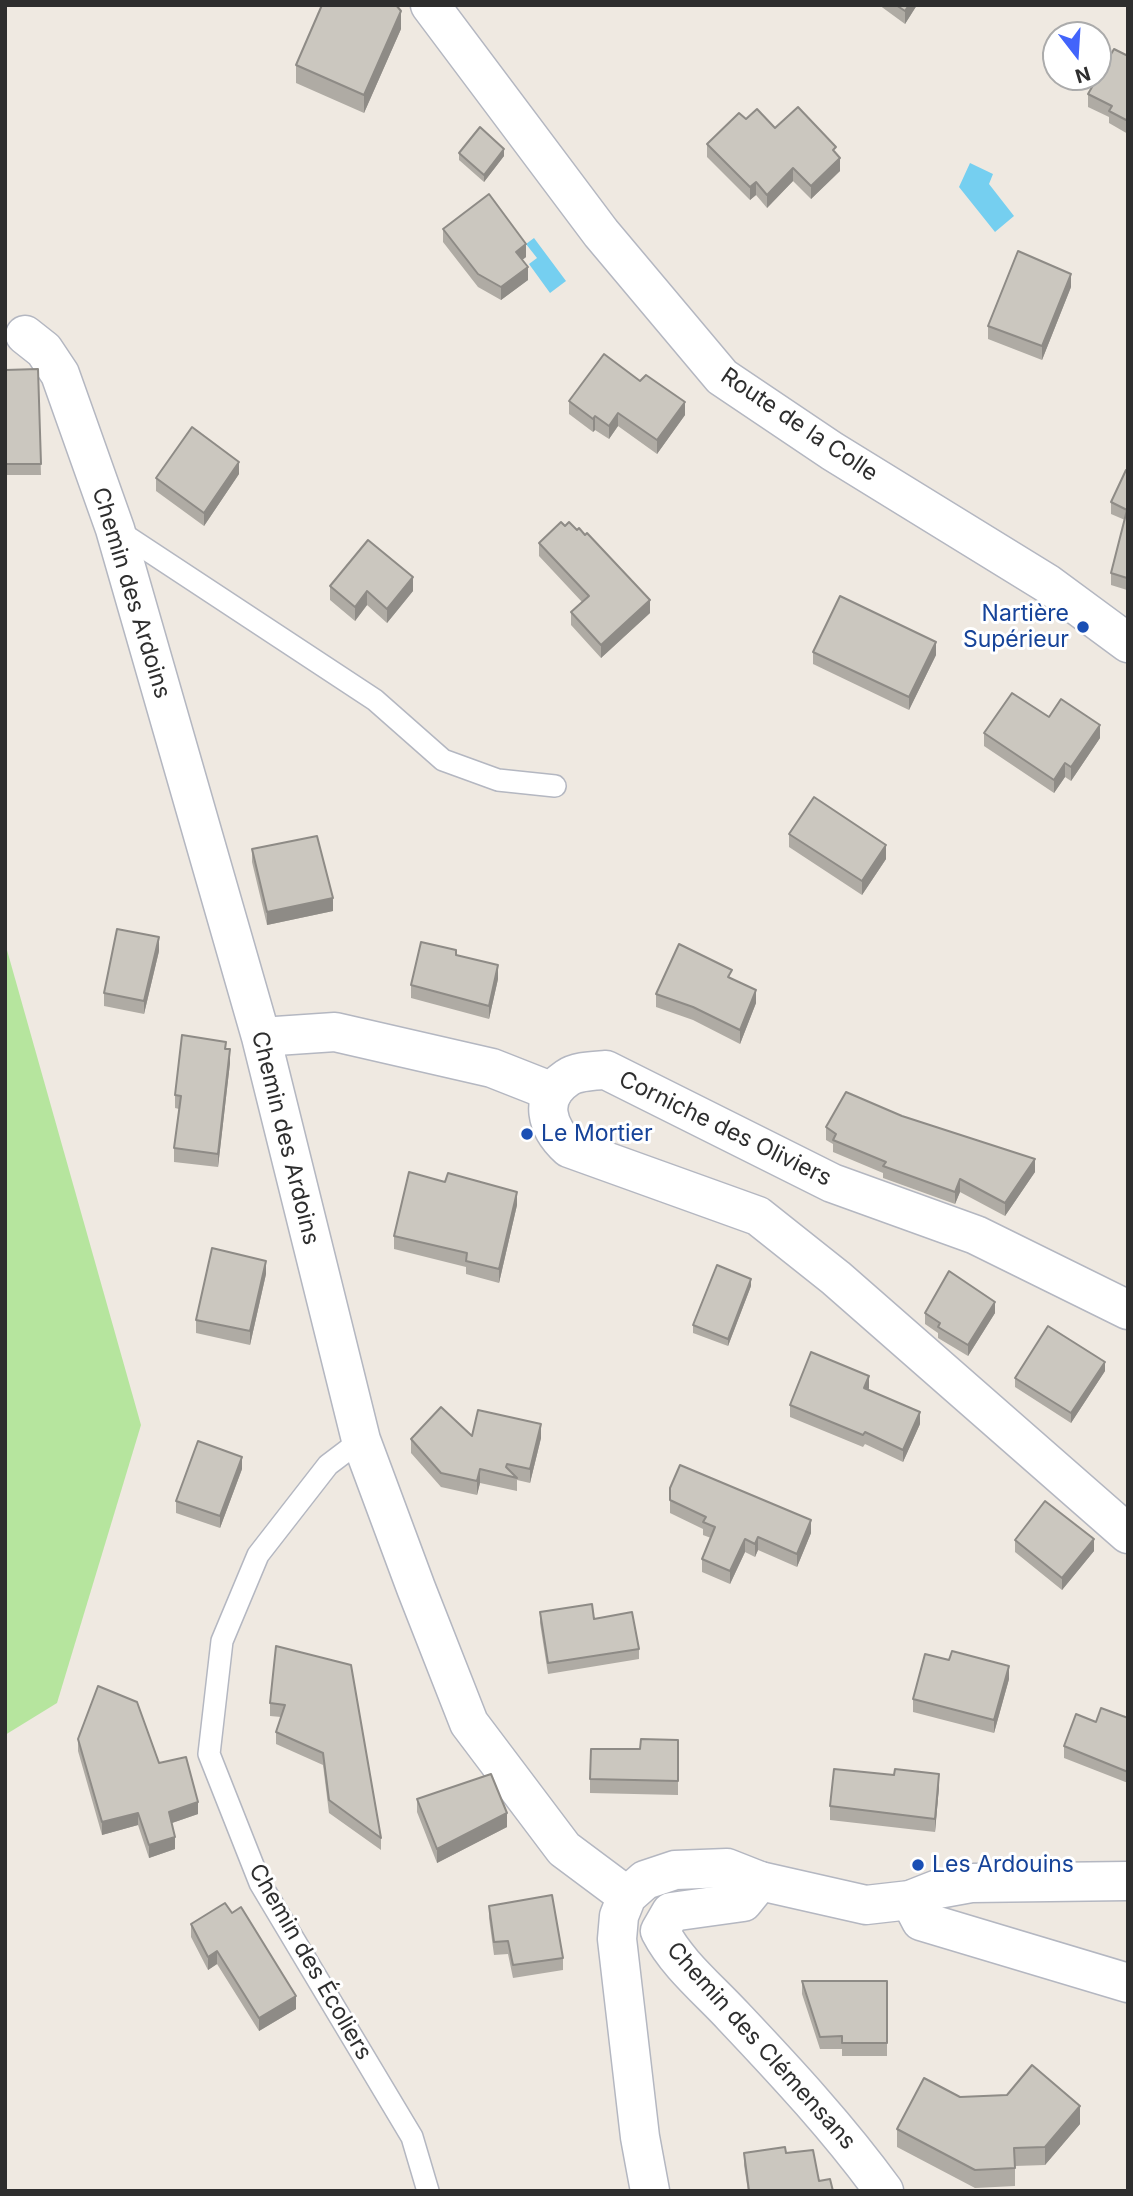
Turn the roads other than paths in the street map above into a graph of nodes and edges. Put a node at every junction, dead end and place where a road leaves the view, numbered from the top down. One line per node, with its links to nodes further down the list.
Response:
1 (430, 5): 4 (street, Route de la Colle)
2 (25, 335): 3 (street, Chemin des Ardoins)
3 (115, 529): 5 (lane); 6 (street, Chemin des Ardoins)
4 (1128, 643)
5 (555, 786)
6 (261, 1037): 7 (street); 9 (street, Chemin des Ardoins)
7 (553, 1092): 8 (street, Corniche des Oliviers); 10 (street)
8 (1128, 1310)
9 (361, 1440): 13 (street, Chemin des Ardoins); 16 (lane, Chemin des Écoliers)
10 (1128, 1534)
11 (760, 1881): 13 (street); 14 (street); 18 (street, Chemin des Clémensans)
12 (1128, 1881): 14 (street)
13 (626, 1896): 17 (street)
14 (910, 1900): 15 (street)
15 (1128, 1983)
16 (429, 2191)
17 (650, 2191)
18 (884, 2191)

